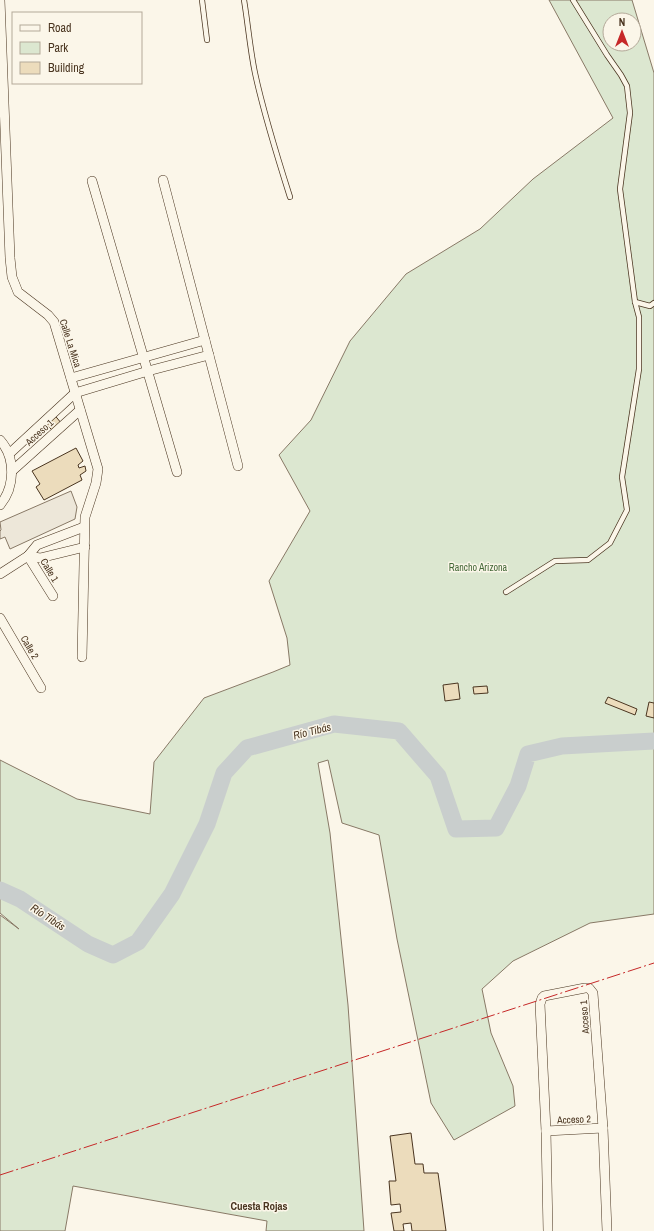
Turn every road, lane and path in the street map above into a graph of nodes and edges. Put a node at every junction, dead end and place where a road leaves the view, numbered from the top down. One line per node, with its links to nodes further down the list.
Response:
1 (0, 0): 15 (street, Calle La Mica)
2 (202, 0): 5 (lane)
3 (244, 0): 8 (lane)
4 (573, 0): 9 (lane)
5 (207, 40)
6 (163, 180): 11 (street)
7 (92, 181): 13 (street)
8 (290, 197)
9 (635, 302): 10 (lane); 28 (lane)
10 (654, 303)
11 (205, 340): 12 (street); 13 (street)
12 (209, 355): 14 (street); 20 (street)
13 (144, 357): 14 (street); 15 (street)
14 (148, 371): 16 (street); 22 (street)
15 (70, 378): 16 (street, Calle La Mica)
16 (75, 392): 17 (street, Calle La Mica); 19 (street, Acceso 1)
17 (80, 410): 21 (street, Acceso 1); 24 (street, Calle La Mica)
18 (0, 440): 19 (street)
19 (9, 454): 21 (street)
20 (238, 466)
21 (12, 471): 23 (street)
22 (177, 472)
23 (0, 505)
24 (84, 527): 25 (street, Calle La Mica); 26 (street)
25 (84, 547): 26 (street); 31 (street, Calle La Mica)
26 (28, 556): 27 (street); 29 (street, Calle 1)
27 (0, 574)
28 (506, 592)
29 (53, 596)
30 (0, 618): 32 (street, Calle 2)
31 (82, 657)
32 (41, 688)
33 (603, 1128): 34 (street, Acceso 2); 34 (street, Acceso 1); 36 (street, Acceso 1)
34 (546, 1130): 35 (street, Acceso 1)
35 (548, 1231)
36 (607, 1231)

